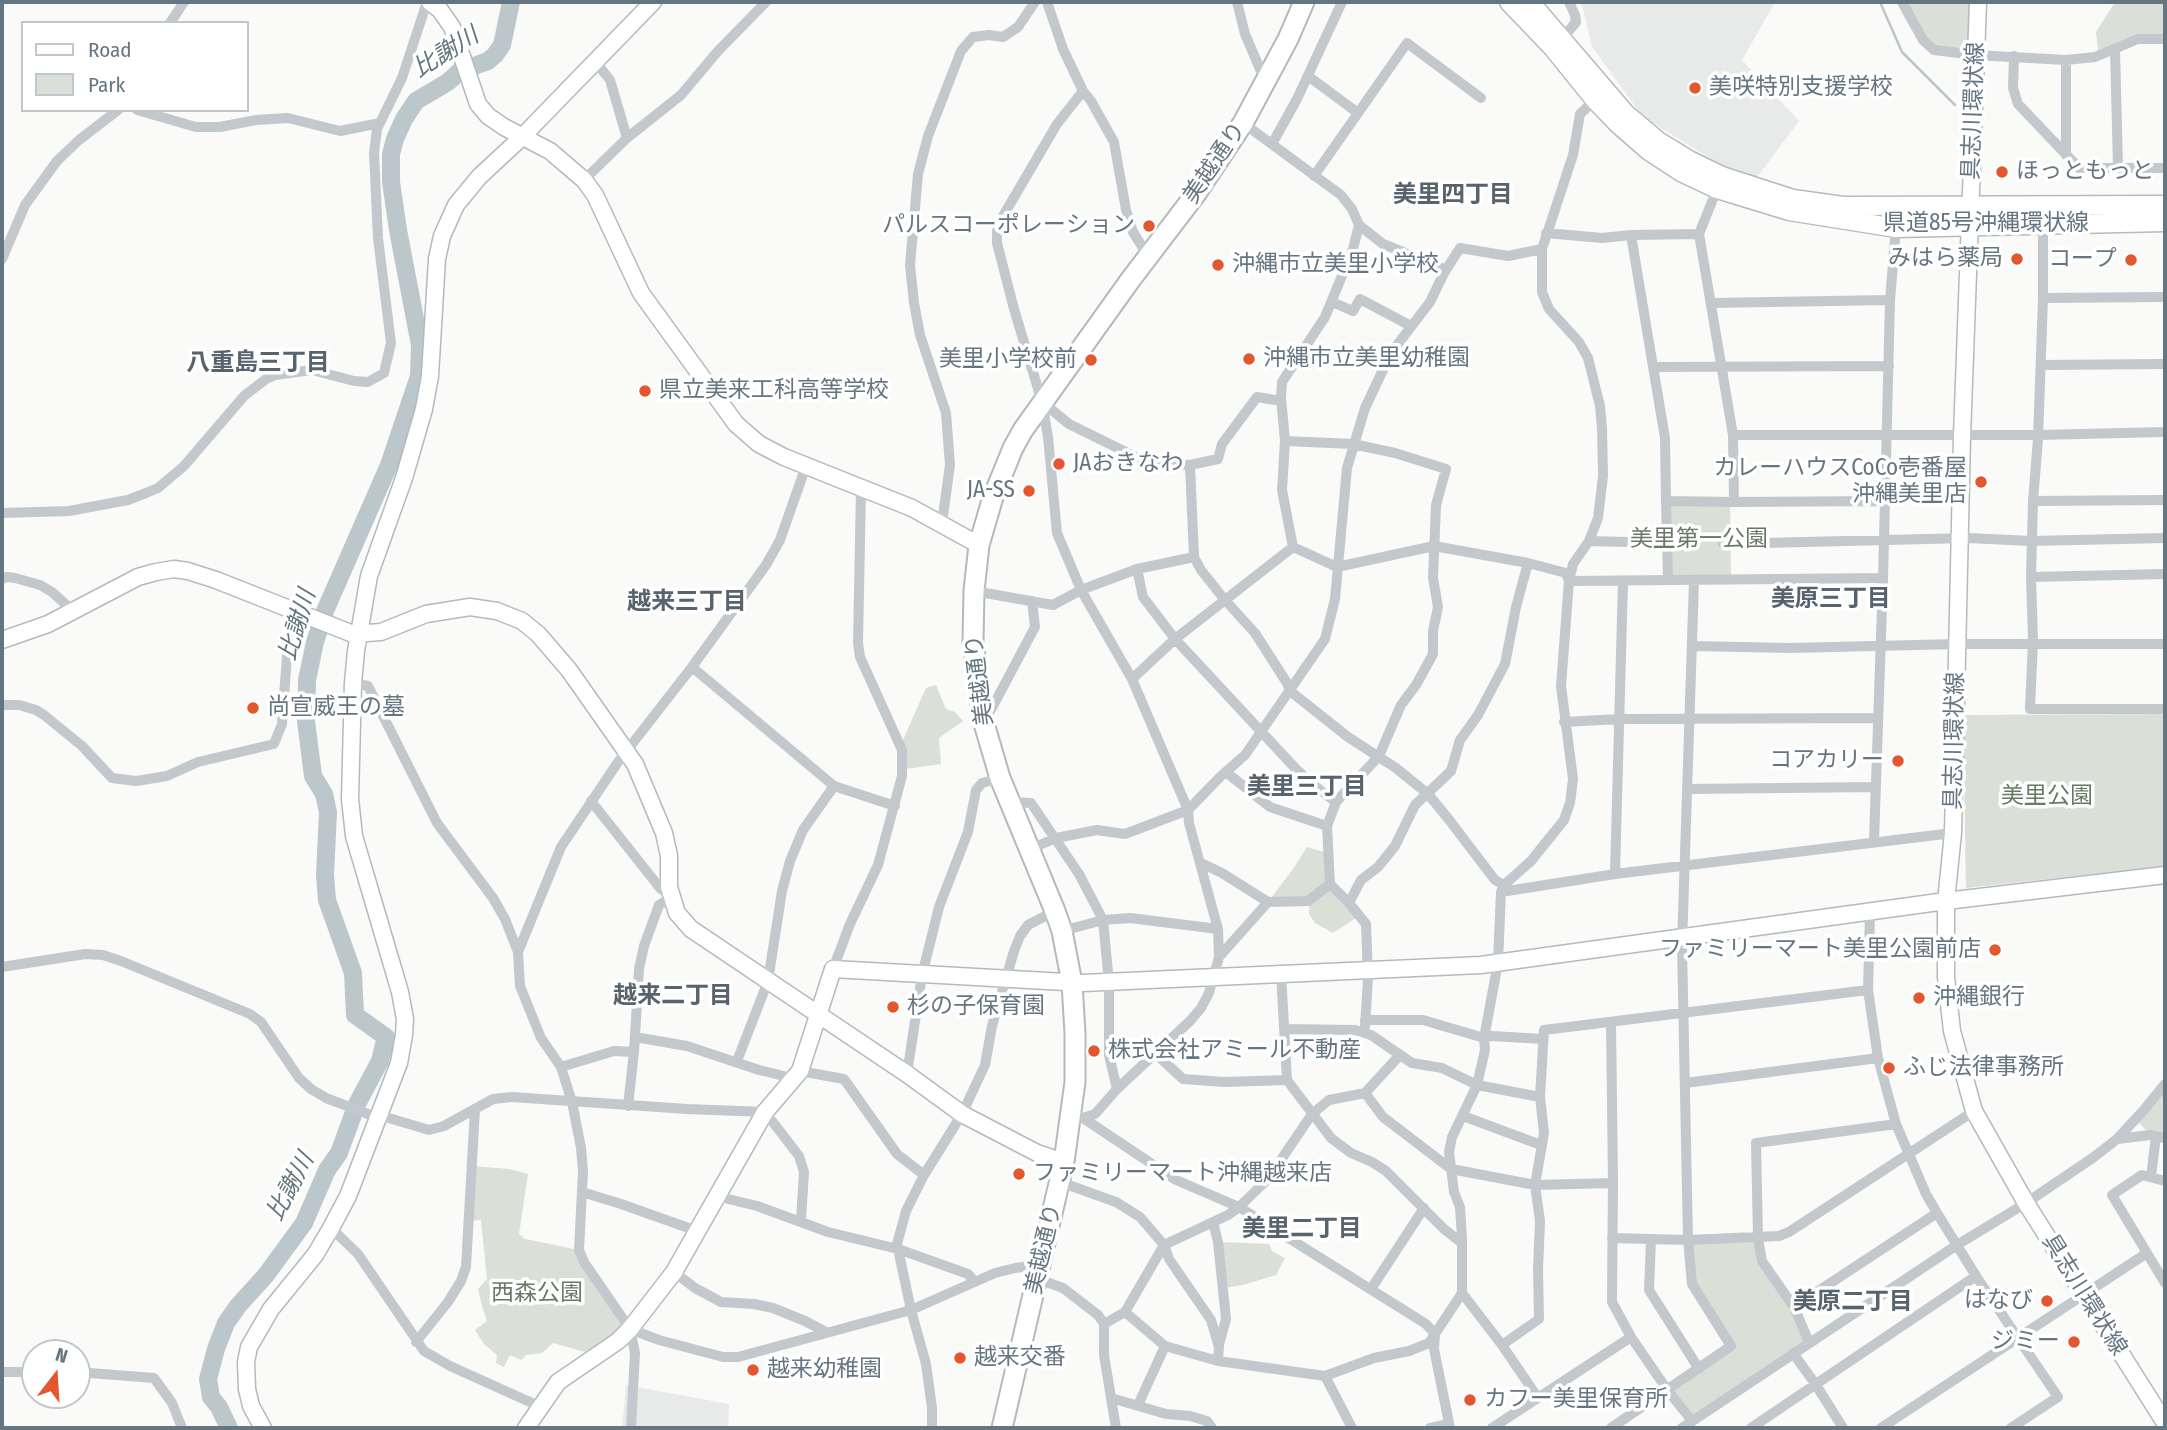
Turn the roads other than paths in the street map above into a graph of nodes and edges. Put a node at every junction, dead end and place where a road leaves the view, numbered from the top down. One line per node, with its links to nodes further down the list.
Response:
1 (184, 2): 15 (street)
2 (429, 2): 31 (street); 33 (street)
3 (653, 2): 22 (street)
4 (766, 2): 34 (street)
5 (1035, 2): 85 (street)
6 (1047, 2): 25 (street)
7 (1237, 2): 23 (street)
8 (1304, 2): 23 (highway, 美越通り)
9 (1342, 2): 24 (street)
10 (1509, 2): 27 (main road, 県道85号沖縄環状線)
11 (1530, 2): 16 (main road, 県道85号沖縄環状線)
12 (1569, 2): 16 (street)
13 (1902, 2): 19 (street)
14 (1978, 2): 19 (street, 具志川環状線)
15 (171, 21)
16 (1563, 38): 42 (main road, 県道85号沖縄環状線)
17 (2165, 39): 18 (street)
18 (2115, 48): 21 (street); 37 (street)
19 (1975, 55): 20 (street); 42 (street, 具志川環状線)
20 (2014, 56): 21 (street); 36 (street)
21 (2066, 60): 36 (street)
22 (595, 61): 33 (street); 34 (street)
23 (1268, 76): 32 (highway, 美越通り)
24 (1308, 76): 30 (street); 35 (street)
25 (1083, 91): 53 (street); 68 (street)
26 (1481, 99): 30 (street)
27 (1595, 100): 41 (main road, 県道85号沖縄環状線); 49 (street)
28 (115, 112): 54 (street)
29 (144, 112): 31 (street)
30 (1358, 113): 39 (street)
31 (380, 122): 84 (street)
32 (1243, 123): 35 (street); 53 (highway, 美越通り)
33 (522, 136): 40 (street); 114 (street)
34 (627, 138): 40 (street)
35 (1272, 144): 39 (street)
36 (2066, 155): 37 (street)
37 (2118, 167): 38 (street)
38 (2165, 168)
39 (1314, 176): 46 (street)
40 (584, 180): 77 (street)
41 (1717, 189): 48 (main road, 県道85号沖縄環状線); 50 (street)
42 (1972, 205): 43 (main road, 県道85号沖縄環状線); 47 (street, 具志川環状線)
43 (2165, 205)
44 (2165, 222): 45 (main road, 県道85号沖縄環状線)
45 (2043, 224): 47 (main road, 県道85号沖縄環状線); 57 (street)
46 (1359, 225): 55 (street); 59 (street)
47 (1970, 226): 48 (main road, 県道85号沖縄環状線); 73 (street, 具志川環状線)
48 (1896, 228): 58 (street)
49 (1546, 233): 51 (street); 52 (street)
50 (1699, 234): 51 (street); 60 (street)
51 (1631, 235): 66 (street)
52 (1542, 249): 55 (street); 89 (street)
53 (1148, 256): 68 (highway, 美越通り)
54 (2, 259)
55 (1446, 270): 61 (street)
56 (2165, 297): 57 (street)
57 (2043, 298): 65 (street)
58 (1890, 300): 60 (street); 64 (street)
59 (1332, 302): 61 (street); 67 (street)
60 (1712, 303): 63 (street)
61 (1411, 326): 75 (street)
62 (2165, 364): 65 (street)
63 (1723, 365): 64 (street); 66 (street); 71 (street)
64 (1889, 366): 70 (street)
65 (2042, 366): 72 (street)
66 (1653, 367): 79 (street)
67 (1281, 401): 74 (street); 76 (street)
68 (1042, 402): 76 (street); 93 (highway, 美越通り); 108 (street)
69 (2165, 432): 72 (street)
70 (1887, 434): 71 (street); 73 (street); 81 (street)
71 (1733, 435): 83 (street)
72 (2038, 435): 73 (street); 82 (street)
73 (1962, 436): 86 (street, 具志川環状線)
74 (1285, 441): 75 (street); 95 (street)
75 (1353, 444): 94 (street); 98 (street)
76 (1190, 465): 96 (street)
77 (806, 466): 78 (street); 122 (street)
78 (862, 489): 85 (street); 145 (street)
79 (1666, 500): 83 (street); 91 (street)
80 (2165, 500): 82 (street)
81 (1885, 501): 83 (street); 88 (street)
82 (2033, 501): 90 (street)
83 (1734, 502)
84 (2, 513)
85 (942, 523): 93 (street)
86 (1960, 538): 88 (street); 90 (street); 117 (street, 具志川環状線)
87 (2165, 538): 90 (street)
88 (1884, 540): 92 (street); 102 (street)
89 (1590, 541): 91 (street); 106 (street)
90 (2031, 541): 101 (street)
91 (1667, 543): 104 (street)
92 (1723, 544)
93 (979, 545): 109 (highway, 美越通り)
94 (1434, 545): 97 (street); 98 (street); 135 (street)
95 (1293, 547): 98 (street); 110 (street)
96 (1194, 557): 99 (street); 110 (street)
97 (1528, 562): 106 (street); 141 (street)
98 (1337, 568): 125 (street)
99 (1137, 569): 108 (street); 115 (street)
100 (2165, 574): 101 (street)
101 (2031, 577): 119 (street)
102 (1883, 578): 105 (street); 121 (street)
103 (2, 579): 112 (street)
104 (1668, 579): 105 (street); 107 (street)
105 (1694, 580): 120 (street)
106 (1569, 581): 107 (street); 132 (street)
107 (1623, 581): 129 (street)
108 (1081, 590): 111 (street); 123 (street)
109 (974, 591): 111 (street); 131 (highway, 美越通り)
110 (1224, 599): 115 (street); 125 (street)
111 (1032, 601): 131 (street)
112 (74, 611): 113 (street); 116 (street)
113 (301, 614): 114 (street); 126 (street)
114 (359, 634): 124 (street); 134 (street)
115 (1175, 639): 123 (street); 133 (street)
116 (2, 640)
117 (1957, 644): 119 (street); 121 (street); 148 (street, 具志川環状線)
118 (2165, 644): 119 (street)
119 (2033, 645): 127 (street)
120 (1692, 646): 121 (street); 130 (street)
121 (1880, 646): 128 (street)
122 (692, 667): 134 (street); 138 (street)
123 (1132, 679): 146 (street)
124 (353, 683): 168 (street); 215 (street)
125 (1290, 691): 133 (street); 135 (street)
126 (2, 705)
127 (2165, 709)
128 (1878, 718): 130 (street); 139 (street)
129 (1620, 719): 130 (street); 132 (street); 154 (street)
130 (1689, 719): 140 (street)
131 (983, 720): 137 (highway, 美越通り)
132 (1564, 722): 157 (street)
133 (1262, 731): 136 (street); 144 (street)
134 (627, 752): 142 (street); 158 (street)
135 (1379, 756): 141 (street); 144 (street)
136 (1227, 773): 146 (street); 147 (street)
137 (1000, 778): 143 (highway, 美越通り); 175 (street)
138 (834, 786): 145 (street); 178 (street)
139 (1876, 787): 140 (street); 150 (street)
140 (1687, 789): 153 (street)
141 (1427, 794): 157 (street); 161 (street)
142 (591, 801): 158 (street); 168 (street)
143 (1010, 802): 149 (street); 151 (highway, 美越通り)
144 (1336, 802): 147 (street)
145 (895, 806): 172 (street)
146 (1188, 810): 149 (street); 152 (street)
147 (1327, 826): 156 (street)
148 (1953, 833): 150 (street); 159 (street, 具志川環状線)
149 (1056, 838): 151 (street); 164 (street)
150 (1874, 841): 153 (street)
151 (1030, 849): 162 (highway, 美越通り)
152 (1201, 866): 160 (street); 165 (street)
153 (1685, 866): 154 (street); 167 (street)
154 (1615, 874): 157 (street)
155 (2165, 874): 159 (street)
156 (1330, 884): 160 (street); 161 (street)
157 (1503, 888): 170 (street)
158 (672, 897): 178 (street); 188 (street)
159 (1946, 901): 163 (street); 211 (street, 具志川環状線)
160 (1268, 902): 169 (street)
161 (1349, 903): 173 (street)
162 (1055, 911): 166 (highway, 美越通り); 177 (street)
163 (1870, 913): 167 (street); 181 (street)
164 (1103, 920): 165 (street); 166 (street); 180 (street)
165 (1217, 929): 169 (street)
166 (1062, 931): 179 (highway, 美越通り)
167 (1683, 938): 170 (street); 182 (street)
168 (518, 952): 196 (street)
169 (1219, 957): 176 (street)
170 (1498, 963): 173 (street); 189 (street)
171 (2, 967): 215 (street)
172 (834, 969): 175 (street); 183 (street)
173 (1367, 971): 174 (street); 184 (street)
174 (1281, 973): 176 (street); 186 (street)
175 (922, 975): 177 (street); 198 (street)
176 (1215, 976): 180 (street); 192 (street)
177 (1006, 978): 179 (street); 213 (street)
178 (768, 981): 183 (street); 195 (street)
179 (1072, 983): 180 (street); 217 (highway, 美越通り)
180 (1110, 983): 203 (street)
181 (1868, 990): 182 (street); 194 (street)
182 (1684, 1012): 185 (street); 200 (street)
183 (819, 1015): 197 (street); 198 (street)
184 (1365, 1020): 187 (street); 189 (street)
185 (1611, 1023): 190 (street); 230 (street)
186 (1286, 1029): 187 (street); 199 (street)
187 (1365, 1033): 193 (street)
188 (635, 1037): 191 (street); 195 (street)
189 (1484, 1038): 190 (street); 202 (street)
190 (1543, 1039): 205 (street)
191 (634, 1052): 196 (street); 209 (street)
192 (1156, 1054): 199 (street); 203 (street)
193 (1400, 1055): 202 (street); 204 (street)
194 (1878, 1058): 200 (street); 219 (street)
195 (737, 1061): 197 (street)
196 (561, 1067): 208 (street)
197 (796, 1074): 212 (street); 226 (street)
198 (907, 1074): 213 (street)
199 (1287, 1080): 206 (street)
200 (1685, 1083): 245 (street)
201 (2165, 1084): 218 (street)
202 (1477, 1085): 205 (street); 216 (street)
203 (1117, 1089): 217 (street)
204 (1365, 1093): 207 (street); 225 (street)
205 (1540, 1097): 222 (street)
206 (1301, 1099): 207 (street); 214 (street)
207 (1329, 1100): 214 (street)
208 (572, 1102): 209 (street); 210 (street); 232 (street)
209 (628, 1106): 212 (street)
210 (475, 1109): 215 (street); 268 (street)
211 (1974, 1111): 223 (street); 234 (street, 具志川環状線)
212 (765, 1112): 233 (street); 238 (street)
213 (961, 1114): 224 (street); 226 (street)
214 (1312, 1114): 235 (street); 236 (street)
215 (374, 1115): 240 (street)
216 (1463, 1116): 222 (street); 225 (street)
217 (1077, 1117): 224 (highway, 美越通り); 235 (street)
218 (2136, 1119): 220 (street); 221 (street)
219 (1896, 1124): 223 (street); 243 (street)
220 (2157, 1136): 221 (street); 227 (street)
221 (2117, 1139): 234 (street)
222 (1541, 1145): 231 (street)
223 (1909, 1154): 237 (street); 243 (street)
224 (1064, 1162): 229 (highway, 美越通り)
225 (1451, 1169): 231 (street); 246 (street)
226 (924, 1175): 249 (street)
227 (2151, 1177): 228 (street); 250 (street)
228 (2165, 1181)
229 (1060, 1182): 247 (street); 252 (highway, 美越通り)
230 (1613, 1183): 231 (street); 242 (street)
231 (1535, 1185): 270 (street)
232 (582, 1192): 241 (street); 263 (street)
233 (716, 1196): 238 (street); 241 (street)
234 (2026, 1203): 248 (street); 258 (street, 具志川環状線)
235 (1239, 1207): 239 (street); 256 (street)
236 (1424, 1209): 246 (street); 256 (street)
237 (1937, 1213): 248 (street); 259 (street)
238 (802, 1220): 249 (street)
239 (1213, 1222): 247 (street); 272 (street)
240 (331, 1228): 268 (street); 290 (street)
241 (696, 1231): 251 (street)
242 (1612, 1238): 244 (street); 266 (street)
243 (1758, 1238): 245 (street); 259 (street)
244 (1651, 1239): 245 (street); 275 (street)
245 (1688, 1240): 275 (street)
246 (1462, 1243): 257 (street)
247 (1164, 1245): 261 (street); 272 (street)
248 (1957, 1245): 253 (street); 269 (street)
249 (898, 1249): 254 (street); 260 (street)
250 (2147, 1253): 255 (street); 258 (street)
251 (674, 1272): 263 (street); 264 (street)
252 (1039, 1274): 254 (street); 262 (street); 294 (highway, 美越通り)
253 (1976, 1276): 267 (street); 280 (street)
254 (974, 1281): 260 (street)
255 (2165, 1283)
256 (1371, 1289): 265 (street)
257 (1462, 1293): 265 (street); 270 (street)
258 (2083, 1294): 267 (street); 287 (street, 具志川環状線)
259 (1794, 1307): 269 (street)
260 (911, 1310): 264 (street); 293 (street)
261 (1125, 1312): 262 (street); 271 (street)
262 (1104, 1324): 282 (street)
263 (630, 1329): 264 (street); 285 (street); 292 (street)
264 (826, 1332)
265 (1435, 1334): 279 (street); 288 (street)
266 (1631, 1337): 281 (street); 283 (street)
267 (2017, 1338): 304 (street); 305 (street)
268 (416, 1342): 285 (street)
269 (1810, 1342): 273 (street)
270 (1502, 1345): 283 (street)
271 (1165, 1346): 274 (street); 284 (street)
272 (1219, 1347): 274 (street)
273 (1793, 1353): 280 (street); 286 (street)
274 (1218, 1361): 279 (street)
275 (1699, 1369): 281 (street)
276 (2, 1372): 277 (street)
277 (21, 1372)
278 (91, 1373): 289 (street)
279 (1325, 1377): 297 (street)
280 (1816, 1385): 302 (street); 303 (street)
281 (1668, 1391): 286 (street); 300 (street)
282 (1111, 1398): 284 (street); 295 (street)
283 (1538, 1398): 299 (street)
284 (1138, 1405): 296 (street)
285 (541, 1407): 291 (street)
286 (1692, 1421): 301 (street)
287 (2165, 1423)
288 (1449, 1426): 298 (street)
289 (182, 1428)
290 (263, 1428)
291 (526, 1428)
292 (631, 1428)
293 (932, 1428)
294 (1002, 1428)
295 (1116, 1428)
296 (1212, 1428)
297 (1352, 1428)
298 (1430, 1428)
299 (1492, 1428)
300 (1611, 1428)
301 (1682, 1428)
302 (1751, 1428)
303 (1843, 1428)
304 (1881, 1428)
305 (2011, 1428)

